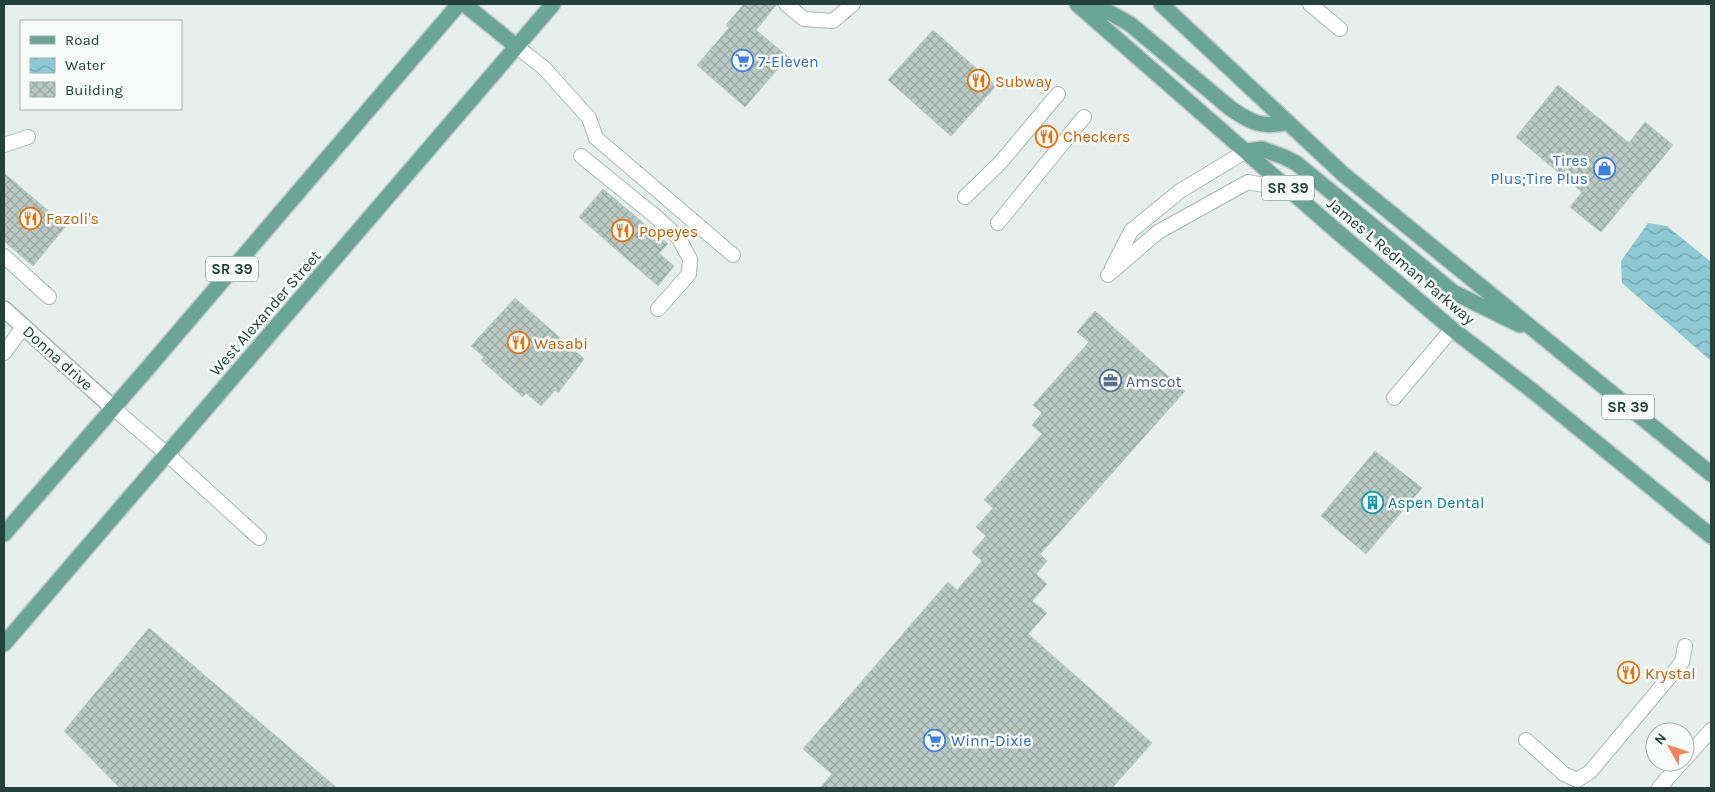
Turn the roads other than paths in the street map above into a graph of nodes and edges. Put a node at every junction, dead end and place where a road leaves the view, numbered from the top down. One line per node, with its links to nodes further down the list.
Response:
1 (459, 4): 32 (main road, SR 39)
2 (464, 4): 11 (main road)
3 (553, 4): 11 (main road, West Alexander Street)
4 (786, 4): 5 (lane)
5 (853, 4)
6 (1077, 4): 17 (main road, James L Redman Parkway / SR 39)
7 (1086, 4): 14 (main road)
8 (1161, 4): 14 (main road, James L Redman Parkway / SR 39)
9 (1310, 4): 10 (lane)
10 (1340, 29)
11 (516, 46): 22 (lane); 33 (main road, West Alexander Street)
12 (1058, 94): 20 (lane)
13 (1084, 117): 21 (lane)
14 (1288, 122): 29 (main road, James L Redman Parkway / SR 39)
15 (28, 137): 16 (lane)
16 (4, 145)
17 (1246, 151): 19 (main road, James L Redman Parkway / SR 39); 19 (lane); 29 (main road)
18 (581, 156): 25 (lane)
19 (1290, 190): 28 (main road, James L Redman Parkway / SR 39)
20 (965, 198)
21 (998, 223)
22 (733, 255)
23 (4, 256): 24 (lane)
24 (49, 297)
25 (658, 308)
26 (4, 309): 27 (street, Donna drive)
27 (24, 326): 30 (lane); 32 (street, Donna drive)
28 (1452, 329): 31 (lane); 36 (main road, James L Redman Parkway / SR 39)
29 (1546, 338): 34 (main road, James L Redman Parkway / SR 39)
30 (4, 353)
31 (1394, 398)
32 (112, 408): 33 (lane); 35 (main road, SR 39)
33 (167, 454): 37 (lane); 38 (main road, West Alexander Street)
34 (1711, 474)
35 (4, 534)
36 (1711, 536)
37 (259, 538)
38 (4, 644)
39 (1685, 646): 41 (lane)
40 (1711, 730): 42 (lane)
41 (1526, 740)
42 (1695, 748)
43 (1673, 772): 44 (lane)
44 (1659, 788)

